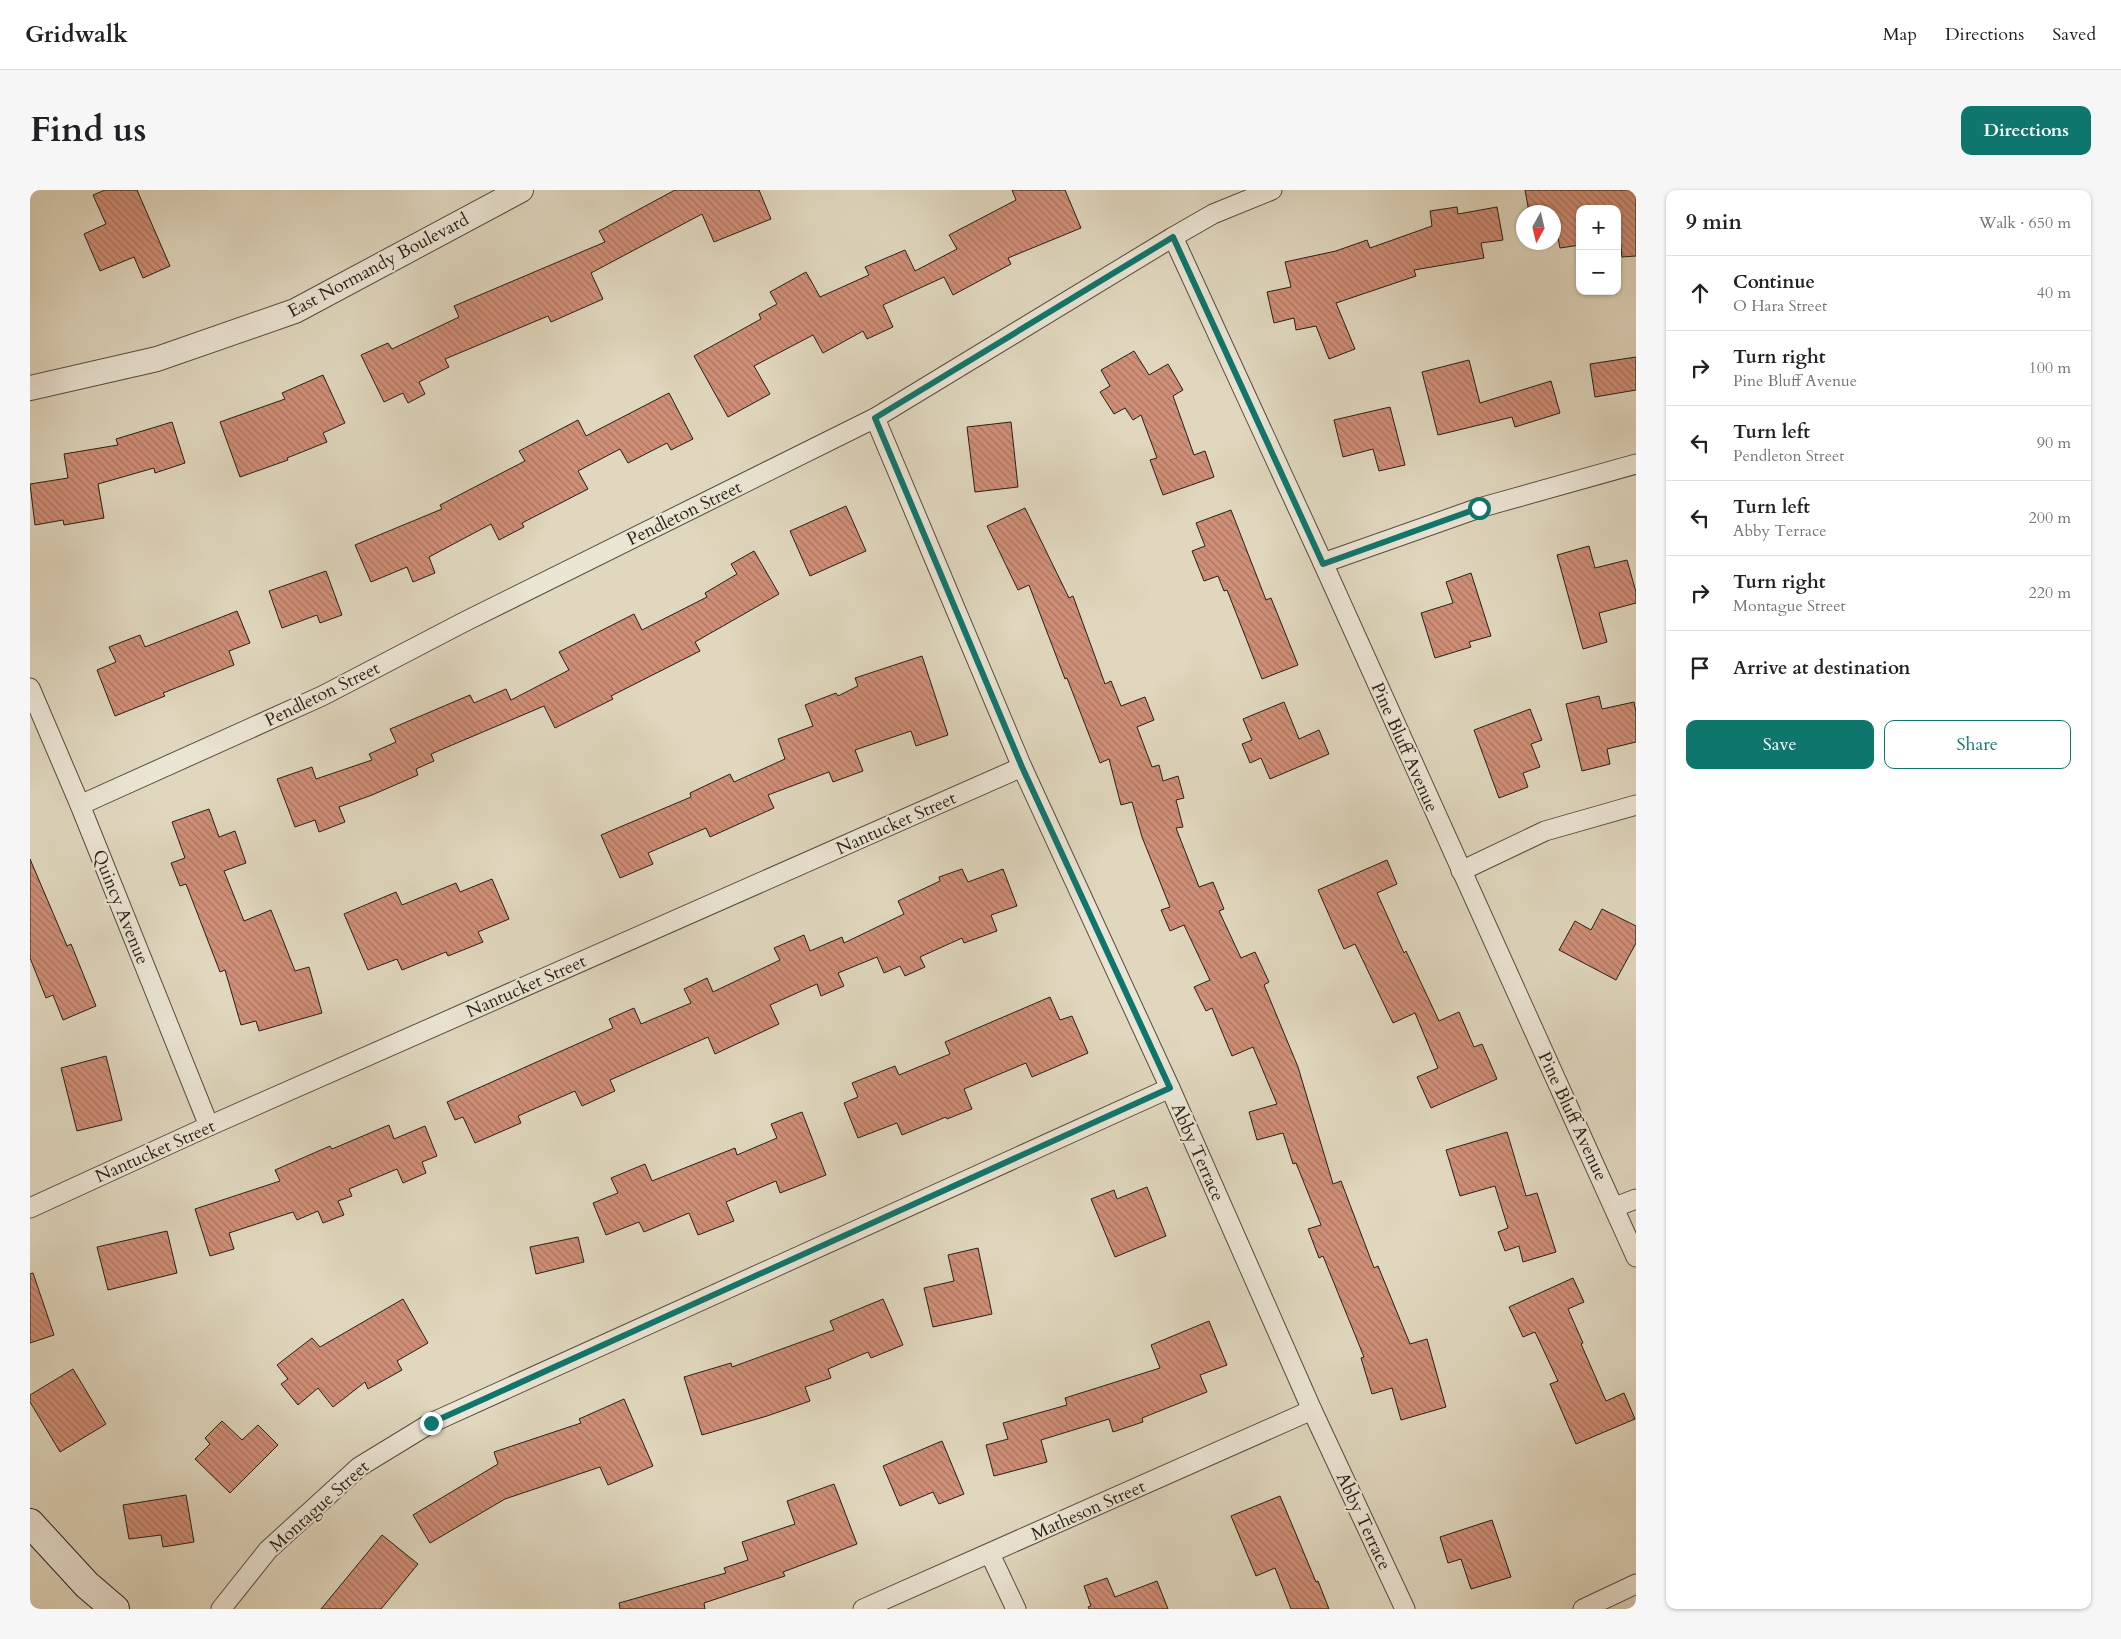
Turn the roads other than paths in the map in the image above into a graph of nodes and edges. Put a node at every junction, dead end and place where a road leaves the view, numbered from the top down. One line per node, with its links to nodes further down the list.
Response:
1 (521, 190): 4 (street, East Normandy Boulevard)
2 (1272, 190): 3 (street, Pendleton Street)
3 (1173, 237): 5 (street, Pendleton Street); 7 (street, Pine Bluff Avenue)
4 (30, 388)
5 (875, 418): 9 (street, Abby Terrace); 10 (street, Pendleton Street)
6 (1636, 464): 7 (street)
7 (1323, 564): 12 (street, Pine Bluff Avenue)
8 (30, 688): 10 (street, Quincy Avenue)
9 (1022, 767): 13 (street, Abby Terrace); 14 (street, Nantucket Street)
10 (80, 805): 14 (street, Quincy Avenue)
11 (1636, 805): 12 (street)
12 (1461, 871): 16 (street, Pine Bluff Avenue)
13 (1170, 1088): 19 (street, Abby Terrace); 24 (street, Montague Street)
14 (209, 1126): 17 (street, Nantucket Street)
15 (1636, 1199): 16 (street)
16 (1614, 1207): 18 (street, Pine Bluff Avenue)
17 (30, 1208)
18 (1636, 1257)
19 (1312, 1410): 21 (street, Matheson Street); 27 (street, Abby Terrace)
20 (30, 1523): 23 (main road)
21 (990, 1554): 25 (street, Matheson Street); 26 (street)
22 (1636, 1584): 28 (street)
23 (115, 1609)
24 (222, 1609)
25 (863, 1609)
26 (1016, 1609)
27 (1405, 1609)
28 (1583, 1609)

